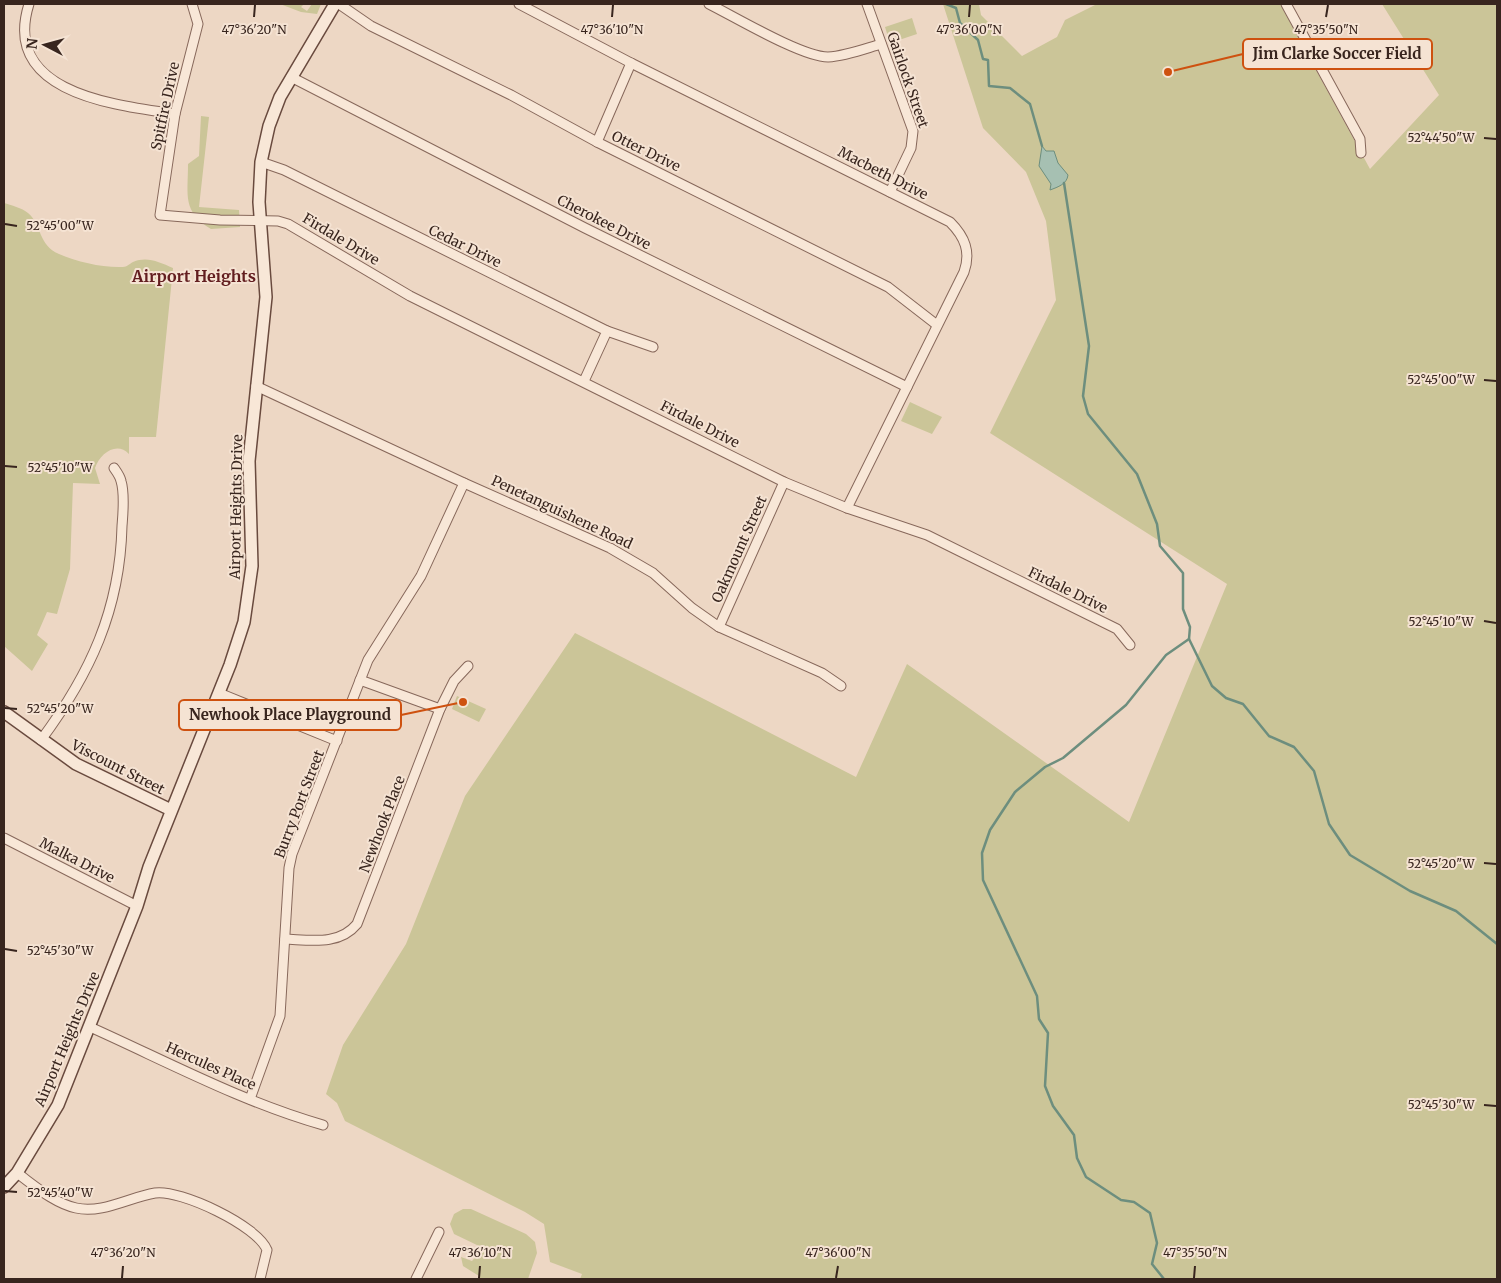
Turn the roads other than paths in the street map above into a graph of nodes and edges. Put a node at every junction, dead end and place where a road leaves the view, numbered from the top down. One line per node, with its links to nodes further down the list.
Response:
1 (29, 4): 12 (street)
2 (192, 4): 12 (street, Spitfire Drive)
3 (335, 4): 11 (street, Airport Heights Drive)
4 (340, 4): 13 (street, Otter Drive)
5 (519, 4): 10 (street, Macbeth Drive)
6 (708, 4): 9 (street)
7 (867, 4): 9 (street, Gairlock Street)
8 (1286, 4): 14 (street)
9 (881, 44): 16 (street, Gairlock Street)
10 (631, 63): 13 (street); 16 (street, Macbeth Drive)
11 (291, 76): 15 (street, Airport Heights Drive); 24 (street, Cherokee Drive)
12 (175, 114): 17 (street, Spitfire Drive)
13 (597, 142): 19 (street, Otter Drive)
14 (1361, 153)
15 (261, 162): 18 (street, Airport Heights Drive); 20 (street, Cedar Drive)
16 (890, 192): 19 (street, Macbeth Drive)
17 (160, 215): 18 (street, Firdale Drive)
18 (260, 222): 22 (street, Firdale Drive); 23 (street, Airport Heights Drive)
19 (937, 325): 24 (street, Macbeth Drive)
20 (607, 331): 21 (street, Cedar Drive); 22 (street)
21 (654, 347)
22 (584, 381): 26 (street, Firdale Drive)
23 (256, 386): 27 (street, Penetanguishene Road); 34 (street, Airport Heights Drive)
24 (907, 387): 28 (street, Macbeth Drive)
25 (114, 468): 37 (street)
26 (784, 482): 28 (street, Firdale Drive); 29 (street, Oakmount Street)
27 (464, 483): 29 (street, Penetanguishene Road); 32 (street, Burry Port Street)
28 (847, 508): 30 (street, Firdale Drive)
29 (718, 628): 33 (street, Penetanguishene Road)
30 (1130, 644)
31 (468, 666): 35 (street, Newhook Place)
32 (360, 680): 35 (street); 38 (street, Burry Port Street)
33 (841, 686)
34 (219, 693): 38 (street); 39 (street, Airport Heights Drive)
35 (440, 710): 42 (street, Newhook Place)
36 (4, 712): 37 (street, Viscount Street)
37 (41, 740): 39 (street, Viscount Street)
38 (337, 741): 42 (street, Burry Port Street)
39 (171, 810): 41 (street, Airport Heights Drive)
40 (4, 838): 41 (street, Malka Drive)
41 (137, 906): 43 (street, Airport Heights Drive)
42 (284, 939): 44 (street, Burry Port Street)
43 (90, 1027): 44 (street, Hercules Place); 46 (street, Airport Heights Drive)
44 (250, 1099): 45 (street, Hercules Place)
45 (323, 1124)
46 (17, 1173): 47 (street, Airport Heights Drive); 49 (street)
47 (4, 1187)
48 (439, 1232): 50 (street)
49 (260, 1279)
50 (416, 1279)

